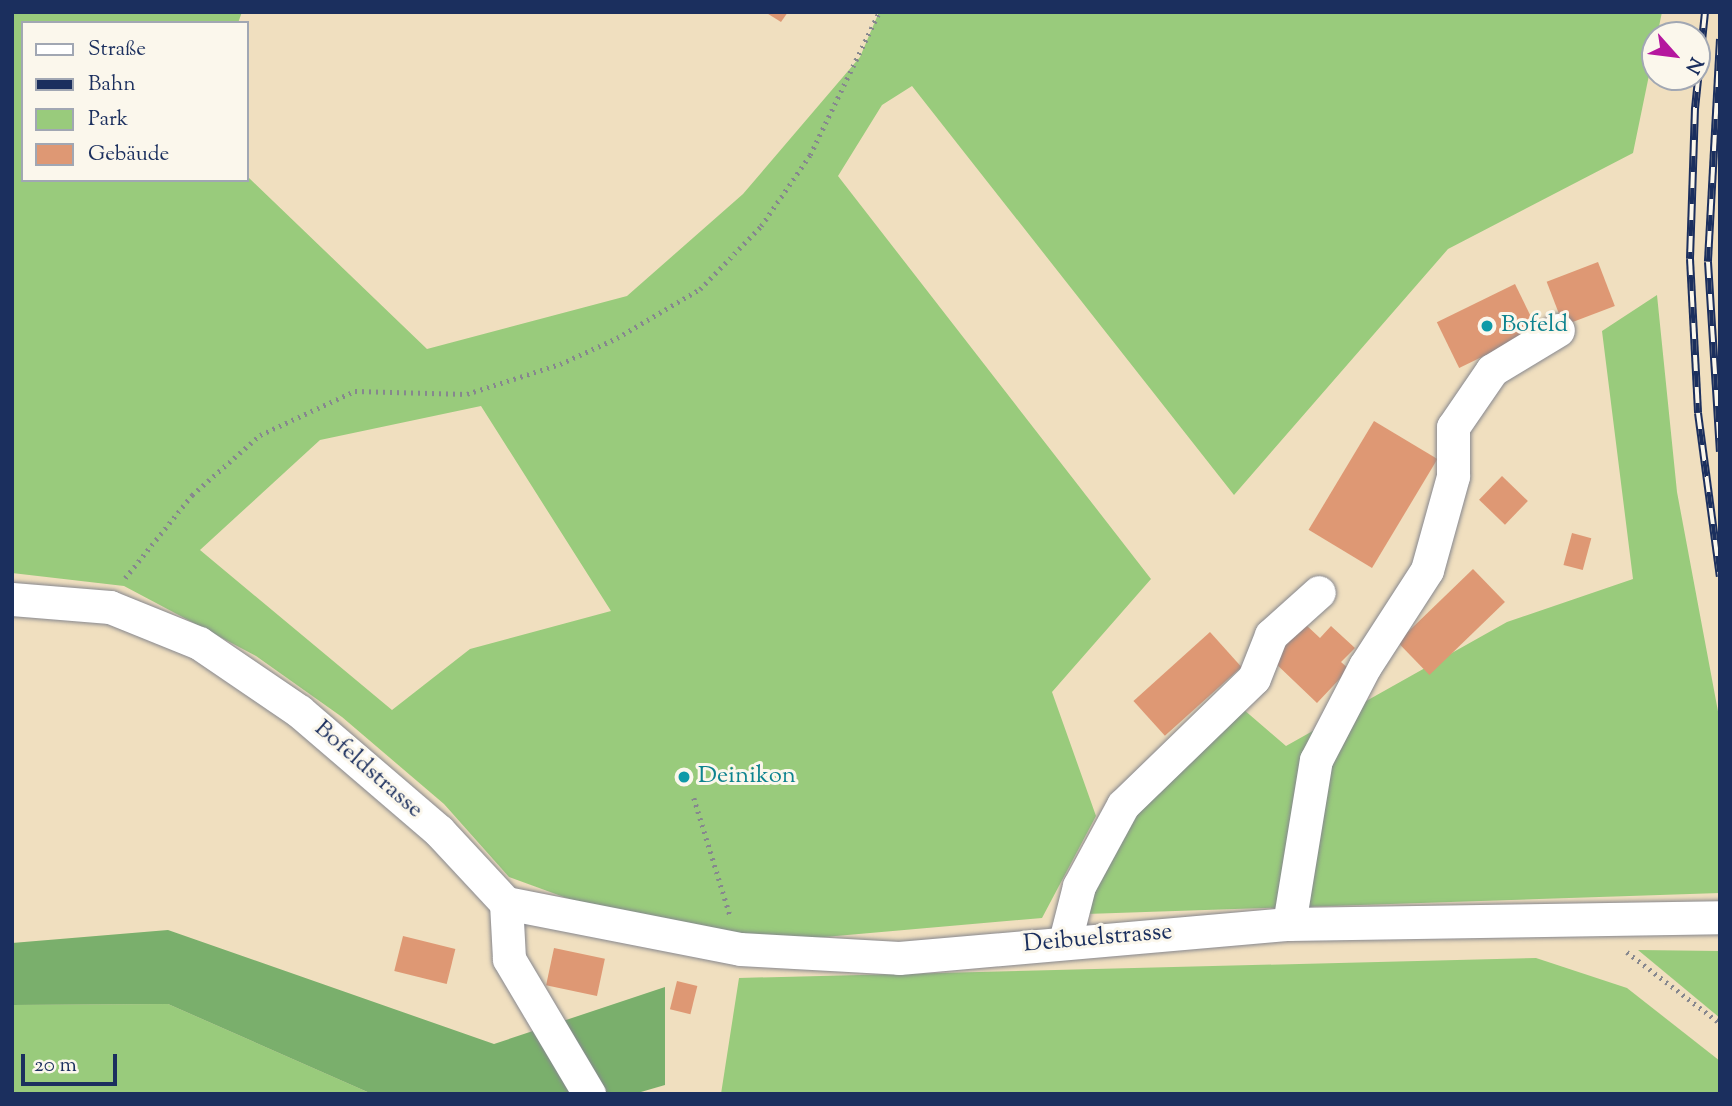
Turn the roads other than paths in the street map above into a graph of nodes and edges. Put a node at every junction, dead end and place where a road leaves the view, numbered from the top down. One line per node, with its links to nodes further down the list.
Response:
1 (1558, 330): 6 (street)
2 (1319, 592): 7 (street)
3 (12, 599): 4 (street, Bofeldstrasse)
4 (506, 903): 7 (street, Deibuelstrasse); 8 (street)
5 (1707, 917): 6 (street, Deibuelstrasse)
6 (1289, 924): 7 (street, Deibuelstrasse)
7 (1065, 941)
8 (589, 1094)

